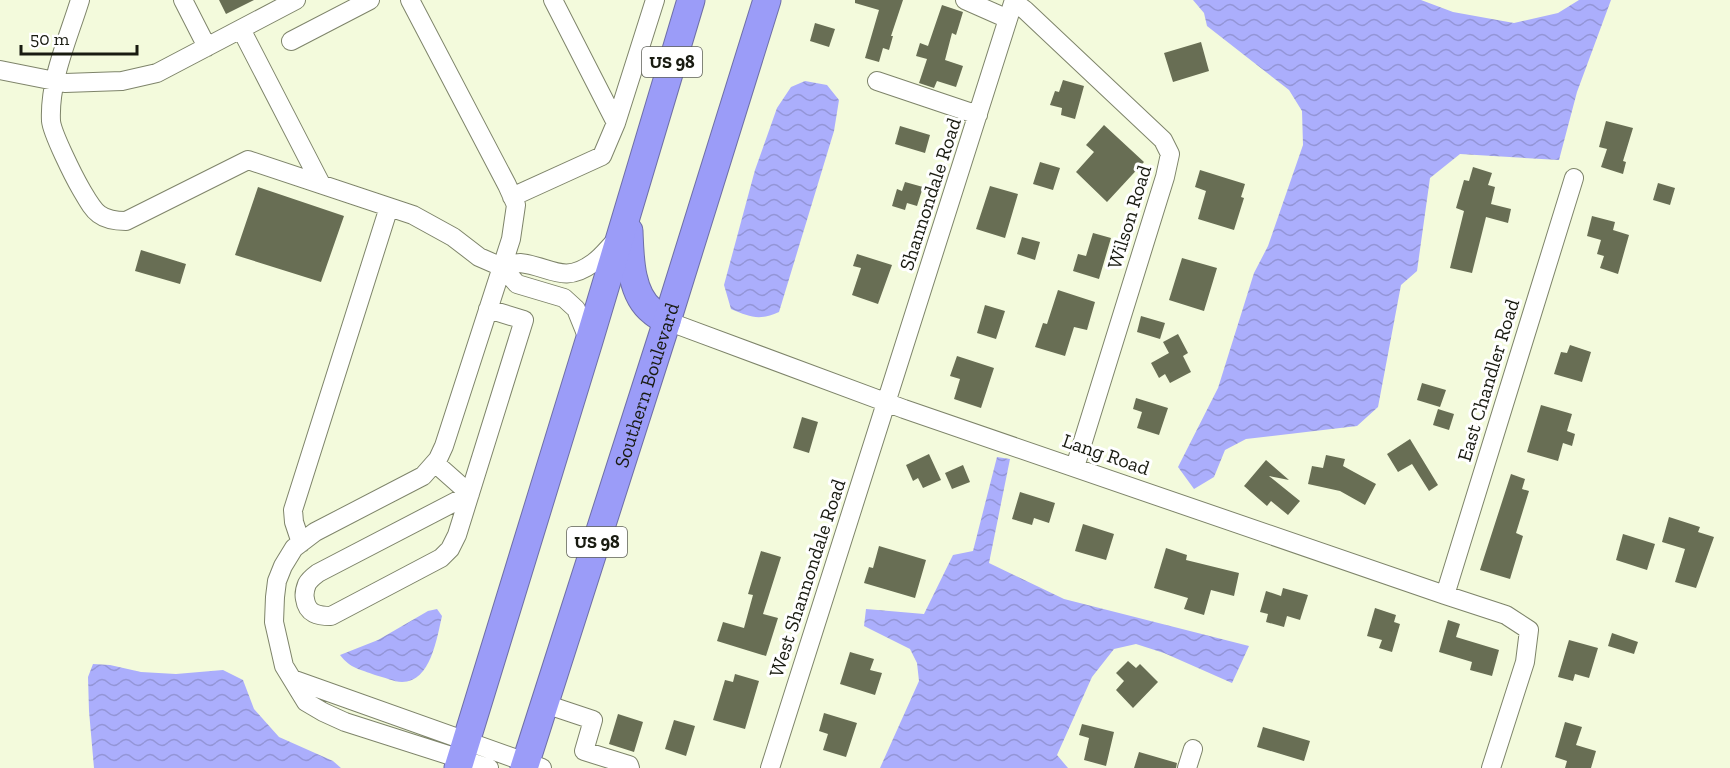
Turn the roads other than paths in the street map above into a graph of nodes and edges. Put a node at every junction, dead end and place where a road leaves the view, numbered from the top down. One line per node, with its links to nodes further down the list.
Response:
1 (80, 0): 16 (street)
2 (183, 0): 14 (street)
3 (296, 0): 12 (street)
4 (370, 0): 13 (street)
5 (410, 0): 22 (street)
6 (553, 0): 19 (street)
7 (655, 0): 19 (street)
8 (691, 0): 24 (highway, US 98)
9 (767, 0): 27 (highway, Southern Boulevard / US 98)
10 (965, 0): 11 (street)
11 (1012, 7): 18 (street, Shannondale Road); 31 (street, Wilson Road)
12 (241, 29): 14 (street); 21 (street)
13 (291, 41)
14 (207, 47): 16 (street)
15 (2, 71): 16 (street)
16 (54, 81): 21 (street)
17 (877, 81): 18 (street)
18 (978, 116): 29 (street, Shannondale Road)
19 (616, 123): 22 (street)
20 (1574, 178): 34 (street, East Chandler Road)
21 (321, 184): 23 (street)
22 (512, 197): 25 (street)
23 (389, 207): 25 (street); 33 (street)
24 (625, 223): 25 (street); 27 (highway); 28 (highway, US 98)
25 (502, 267): 26 (street); 28 (street)
26 (488, 309): 30 (street); 32 (street)
27 (668, 321): 29 (street, Lang Road); 35 (highway, Southern Boulevard / US 98)
28 (589, 341): 37 (highway, US 98)
29 (888, 402): 31 (street, Lang Road); 41 (street, West Shannondale Road)
30 (435, 463): 32 (street); 33 (street)
31 (1075, 468): 34 (street, Lang Road)
32 (470, 494): 32 (street)
33 (301, 543): 37 (street)
34 (1445, 595): 43 (street, Lang Road)
35 (545, 704): 38 (highway, Southern Boulevard / US 98); 40 (street)
36 (1193, 749): 42 (street)
37 (462, 756): 38 (street); 39 (street)
38 (530, 766)
39 (489, 768)
40 (630, 768)
41 (770, 768)
42 (1187, 768)
43 (1491, 768)

